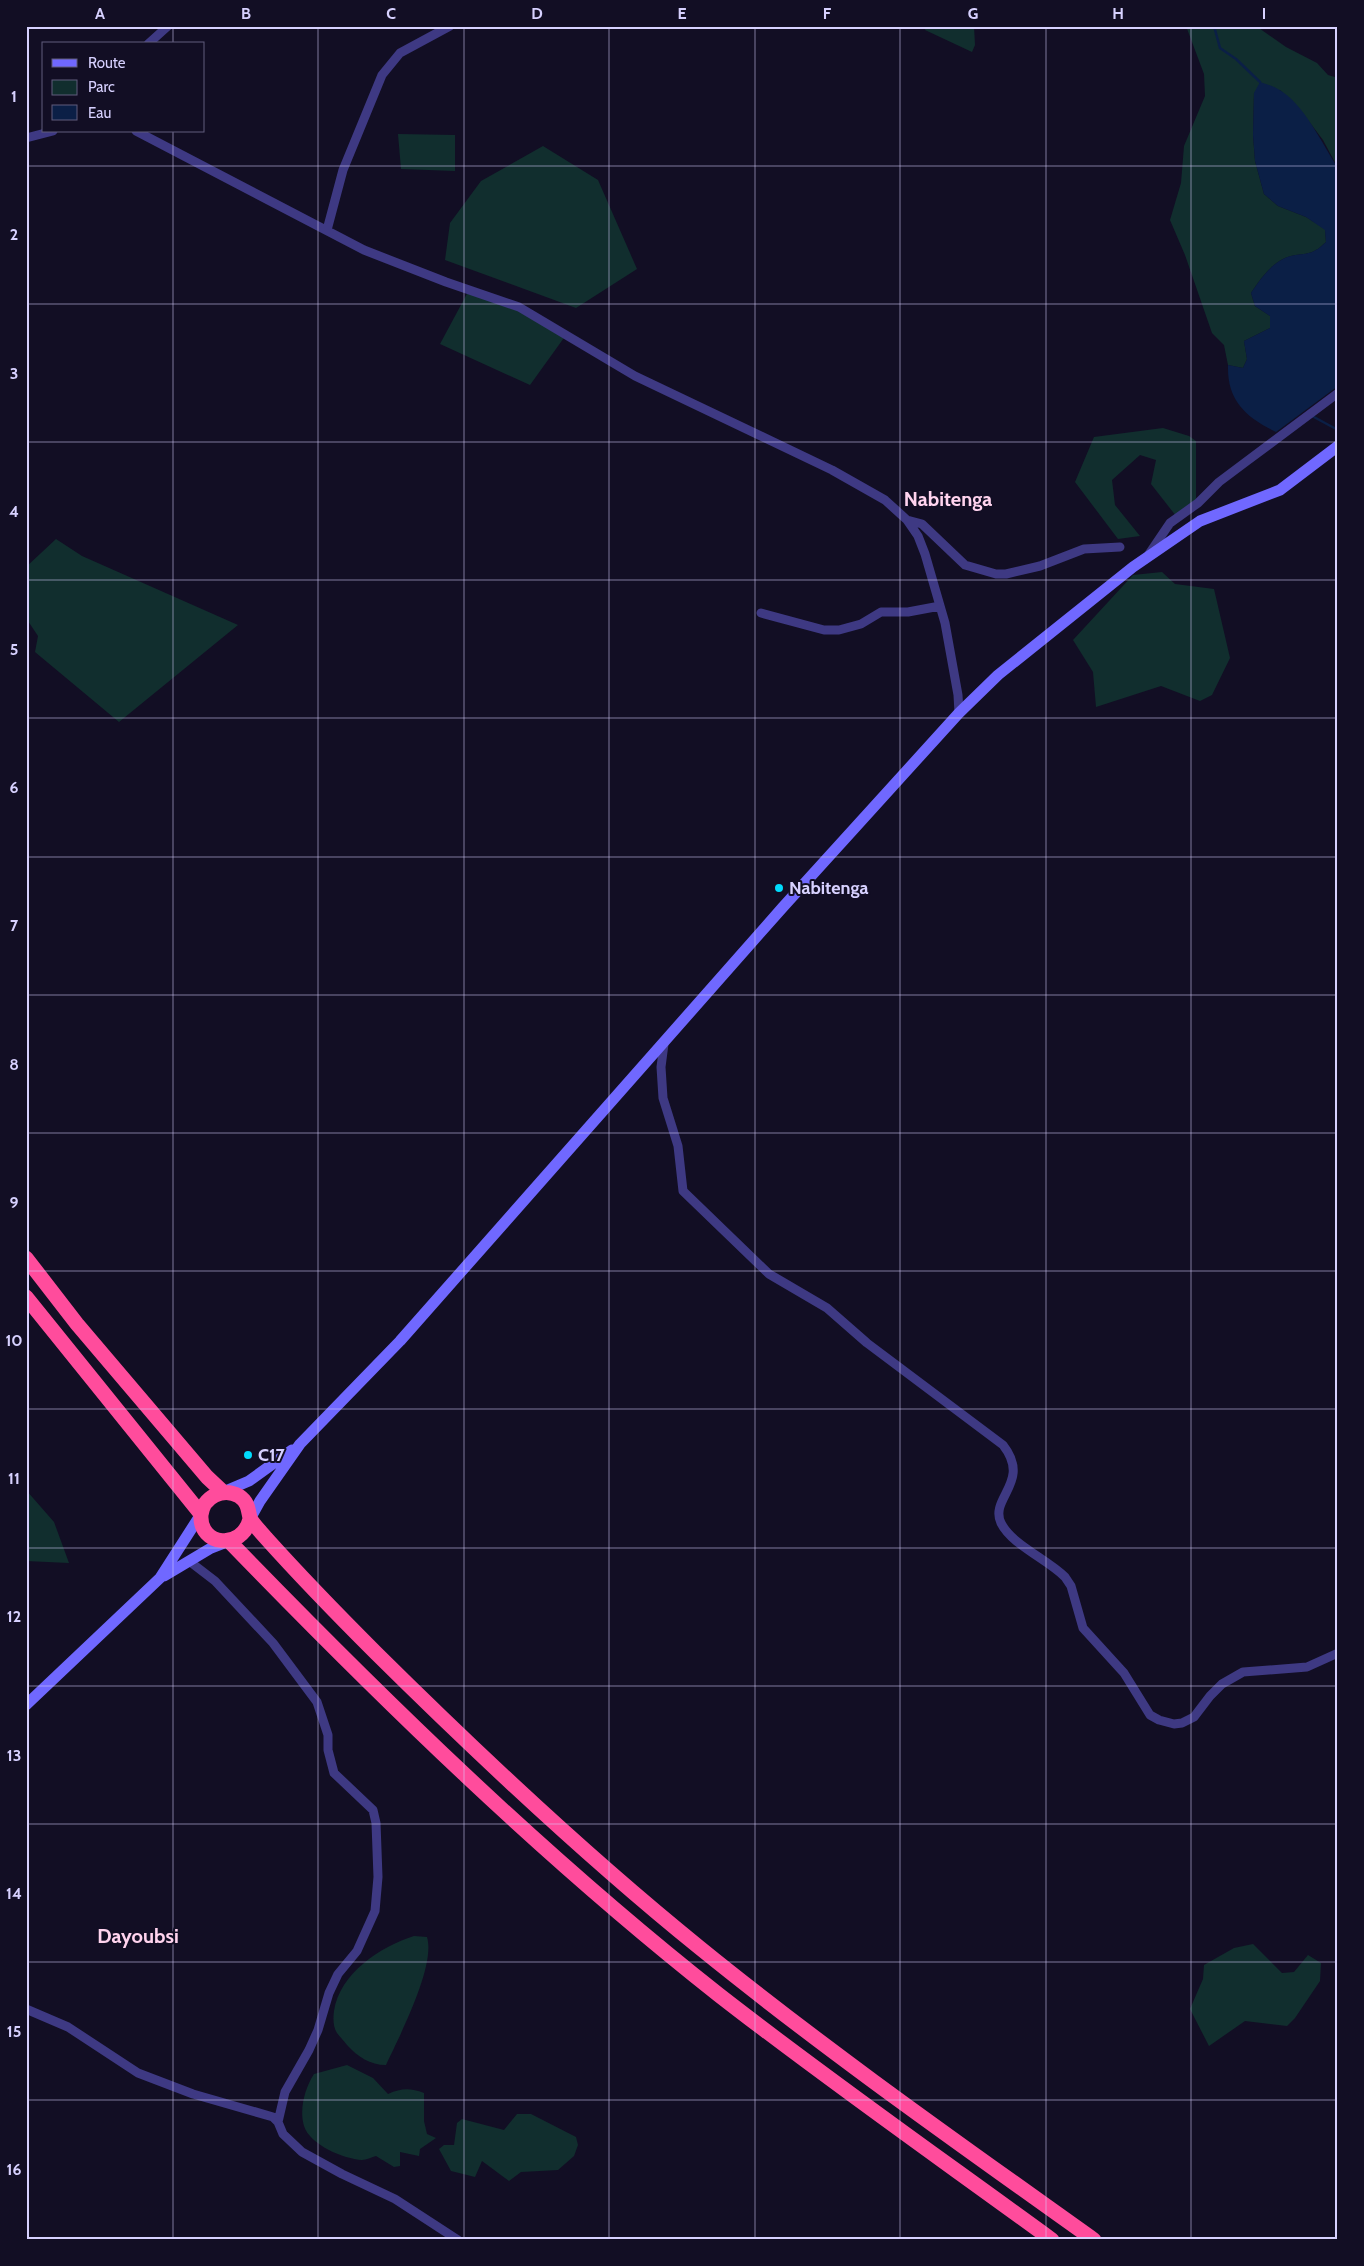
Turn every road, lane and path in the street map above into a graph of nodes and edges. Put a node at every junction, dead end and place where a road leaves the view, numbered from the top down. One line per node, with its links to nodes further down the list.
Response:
1 (168, 26): 3 (street)
2 (450, 26): 7 (street)
3 (150, 42)
4 (49, 132): 6 (street)
5 (138, 132): 7 (street)
6 (26, 138)
7 (327, 230): 10 (street)
8 (1338, 393): 12 (street)
9 (1338, 446): 12 (street)
10 (907, 520): 11 (street); 13 (street)
11 (1120, 547)
12 (1147, 558): 15 (street)
13 (940, 606): 14 (street); 15 (street)
14 (761, 613)
15 (958, 713): 16 (street)
16 (664, 1044): 19 (street); 26 (street)
17 (26, 1258): 20 (highway)
18 (26, 1297): 21 (highway)
19 (300, 1444): 20 (street); 22 (street)
20 (223, 1492): 21 (highway); 22 (highway)
21 (202, 1514): 23 (highway); 25 (street)
22 (250, 1519): 23 (highway); 32 (highway)
23 (229, 1541): 24 (street); 31 (highway)
24 (189, 1561): 25 (street); 29 (street)
25 (160, 1578): 27 (street)
26 (1338, 1654)
27 (26, 1704)
28 (26, 2009): 29 (street)
29 (278, 2122): 30 (street)
30 (458, 2240)
31 (1052, 2240)
32 (1094, 2240)

